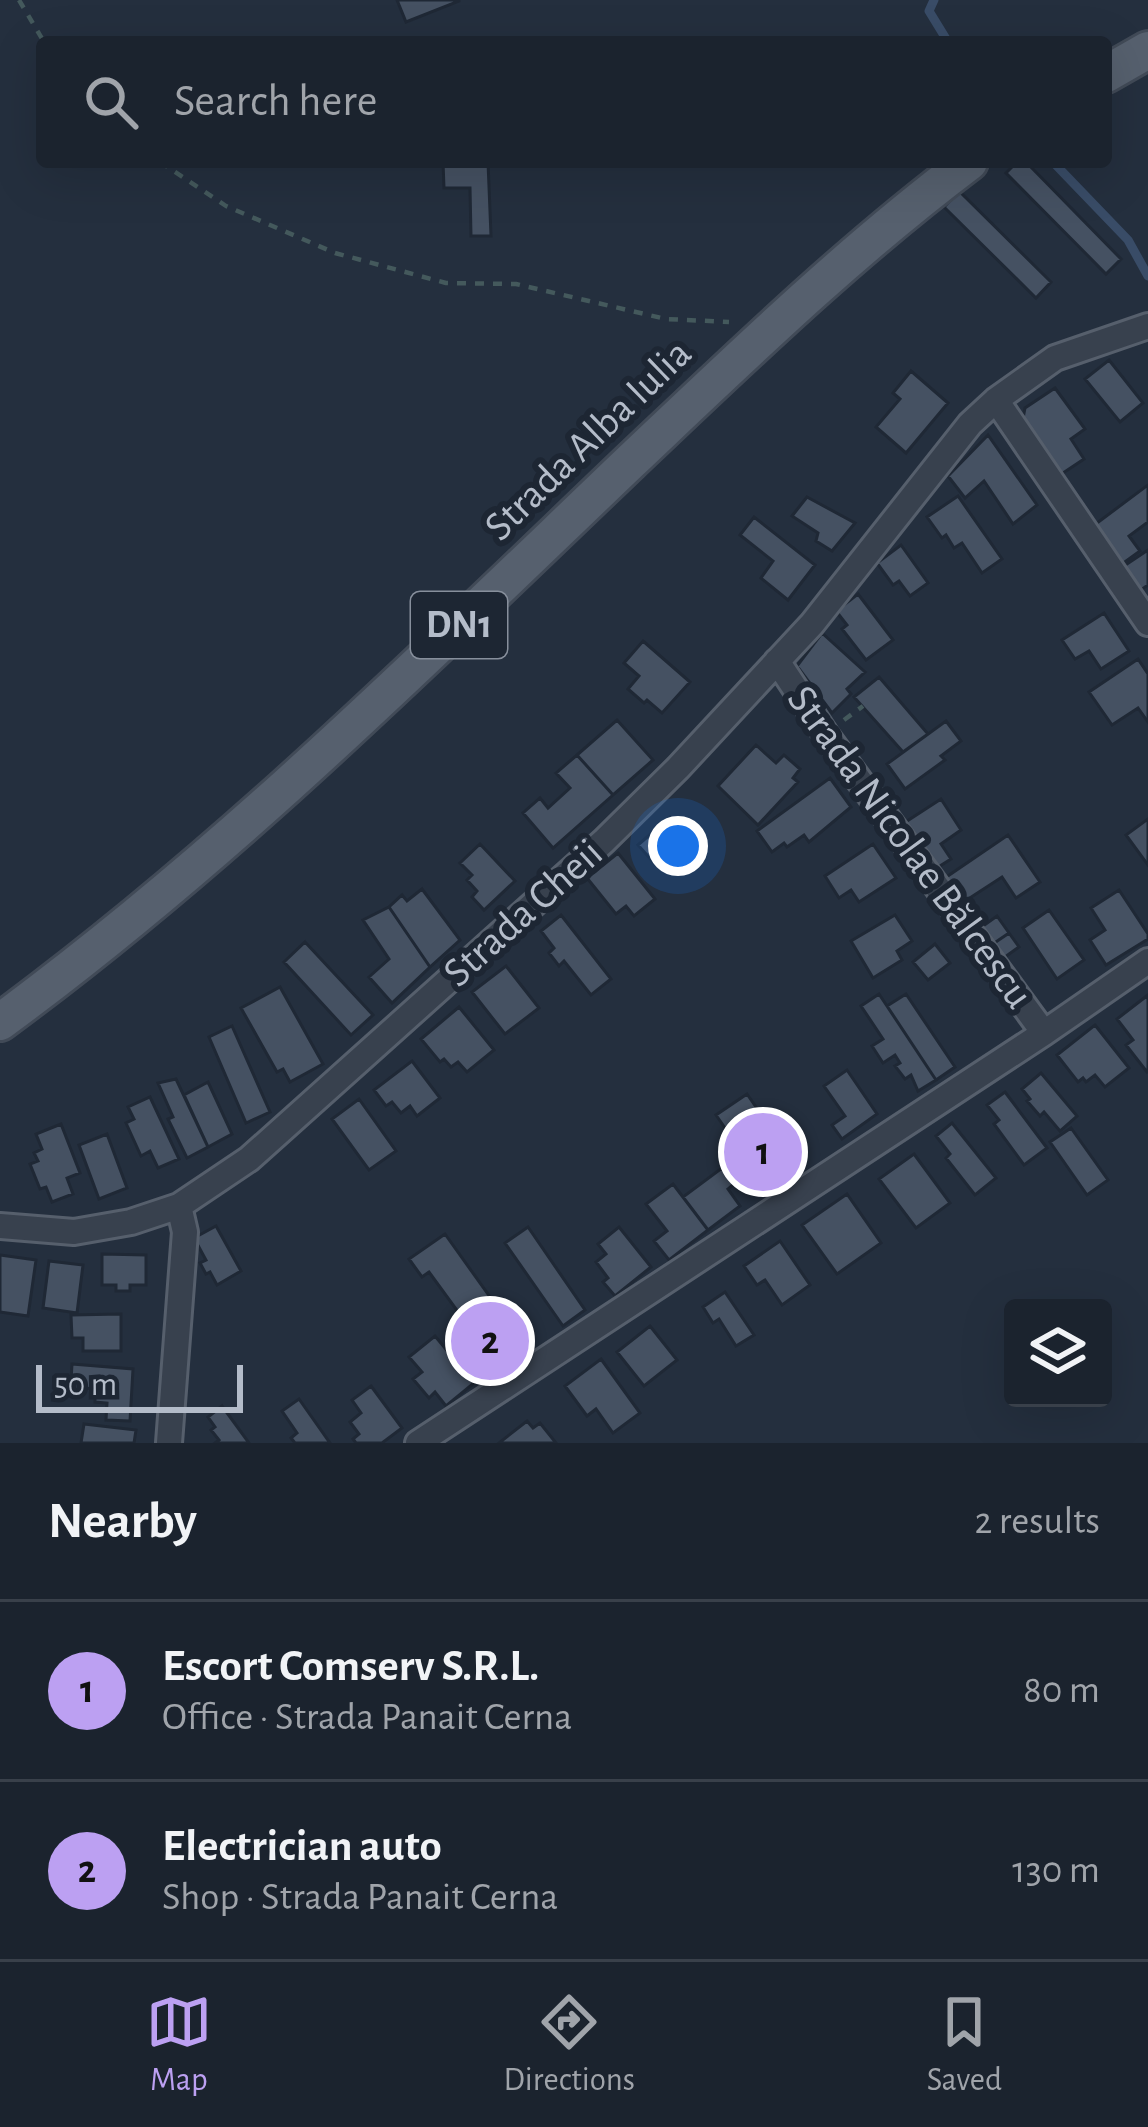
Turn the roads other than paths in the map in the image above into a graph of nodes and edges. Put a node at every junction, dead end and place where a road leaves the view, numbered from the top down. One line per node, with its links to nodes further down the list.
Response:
1 (1148, 50): 2 (main road)
2 (1112, 71)
3 (961, 168): 10 (main road, Strada Alba Iulia / DN1)
4 (1139, 328): 5 (street); 6 (street, Strada Cheii)
5 (1148, 354)
6 (996, 400): 7 (street); 8 (street, Strada Cheii)
7 (1148, 623)
8 (777, 661): 11 (street, Strada Nicolae Bălcescu); 12 (street, Strada Cheii)
9 (1148, 961): 11 (street)
10 (0, 1022)
11 (1044, 1033): 15 (street)
12 (179, 1207): 13 (street, Strada Cheii); 14 (street)
13 (0, 1226)
14 (169, 1443)
15 (418, 1443)

